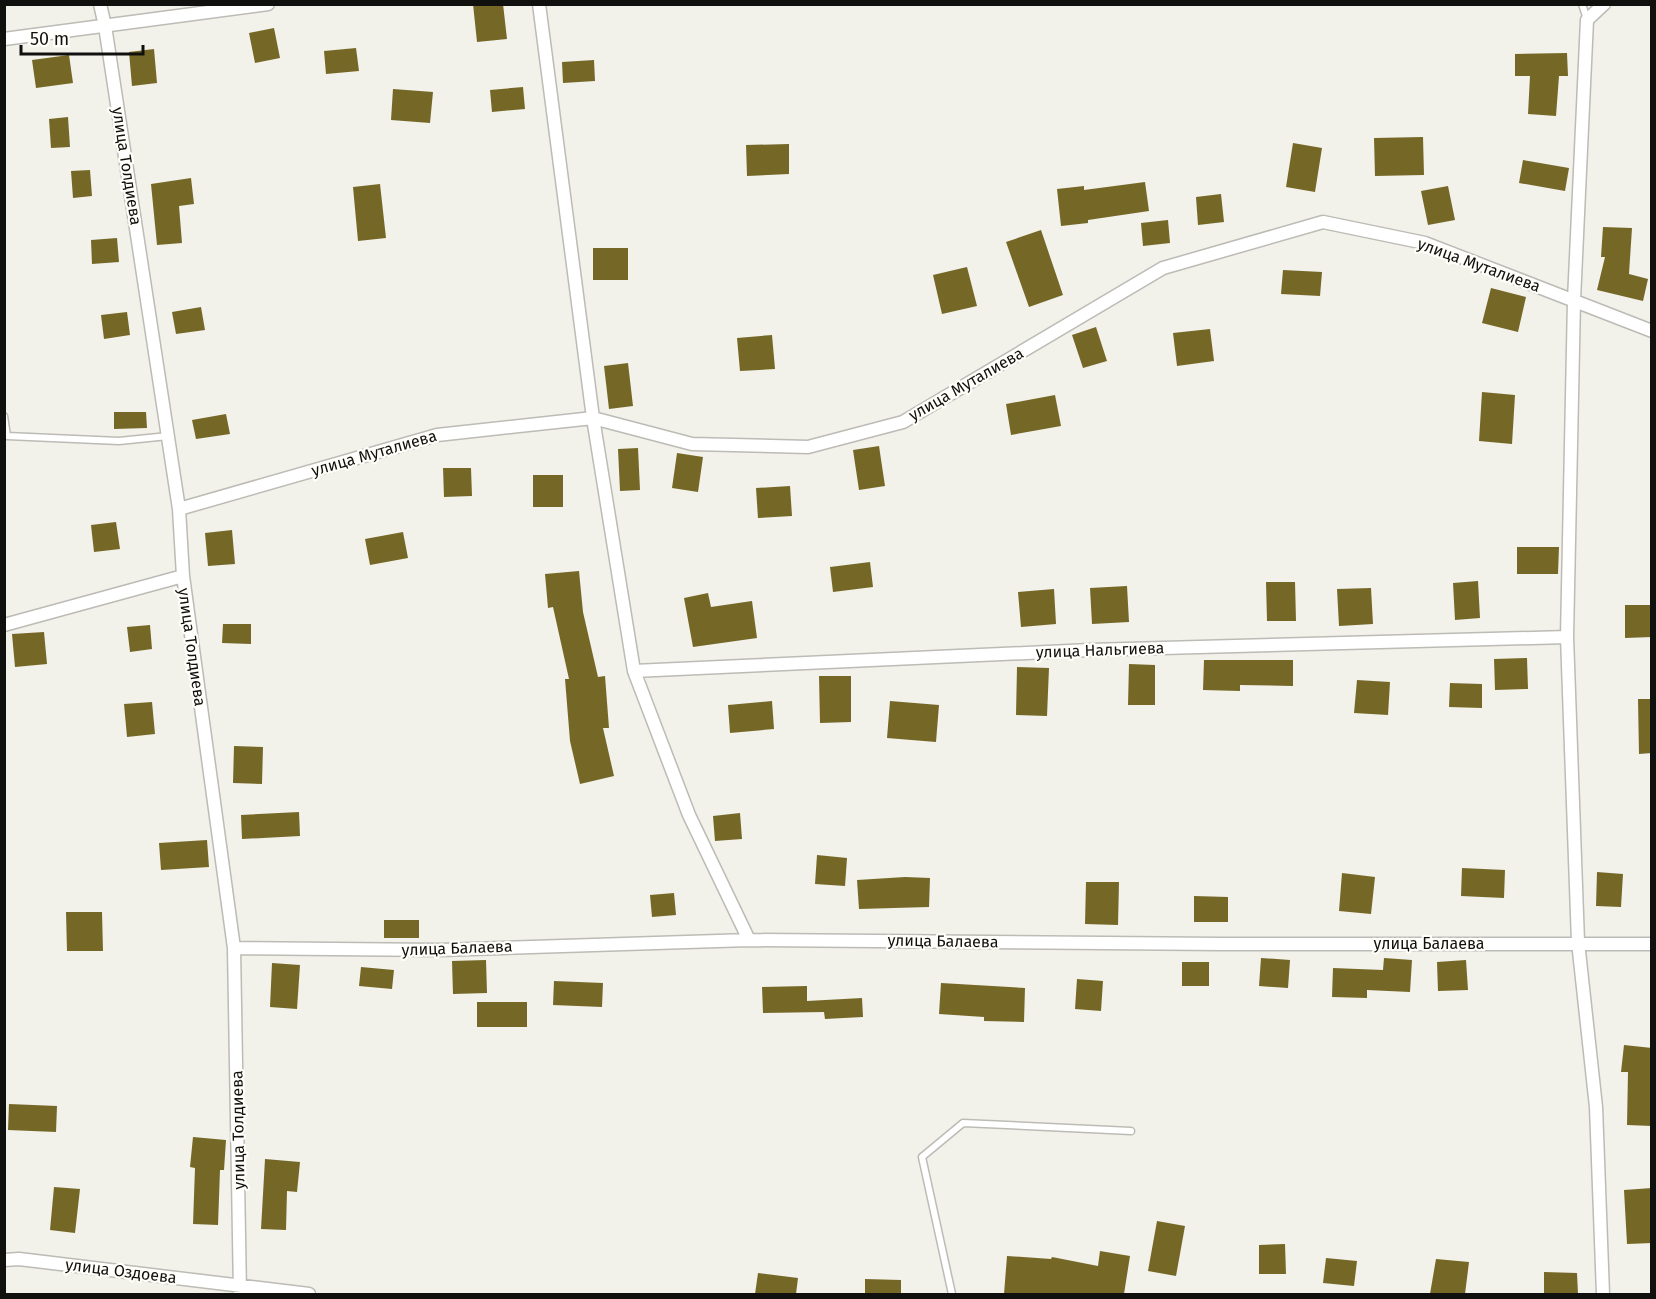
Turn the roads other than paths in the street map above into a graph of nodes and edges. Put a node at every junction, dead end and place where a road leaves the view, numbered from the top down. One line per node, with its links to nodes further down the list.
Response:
1 (100, 4): 7 (street, улица Толдиева)
2 (268, 4): 7 (street)
3 (538, 4): 12 (street)
4 (1582, 4): 6 (lane)
5 (1604, 4): 6 (street)
6 (1587, 20): 9 (street)
7 (105, 26): 8 (street); 13 (street, улица Толдиева)
8 (4, 39)
9 (1574, 300): 10 (street, улица Муталиева); 12 (street, улица Муталиева); 17 (street)
10 (1652, 331)
11 (4, 417): 13 (lane)
12 (592, 418): 14 (street, улица Муталиева); 18 (street)
13 (168, 436): 14 (street, улица Толдиева)
14 (179, 509): 15 (street, улица Толдиева)
15 (183, 576): 16 (street); 22 (street, улица Толдиева)
16 (4, 625)
17 (1567, 637): 18 (street, улица Нальгиева); 20 (street)
18 (634, 671): 19 (street)
19 (749, 939): 20 (street, улица Балаева); 22 (street, улица Балаева)
20 (1578, 942): 21 (street, улица Балаева); 28 (street)
21 (1652, 944)
22 (234, 948): 25 (street, улица Толдиева)
23 (1131, 1131): 27 (lane)
24 (4, 1258): 25 (street, улица Оздоева)
25 (240, 1290): 26 (street, улица Оздоева)
26 (309, 1294)
27 (952, 1294)
28 (1603, 1294)

